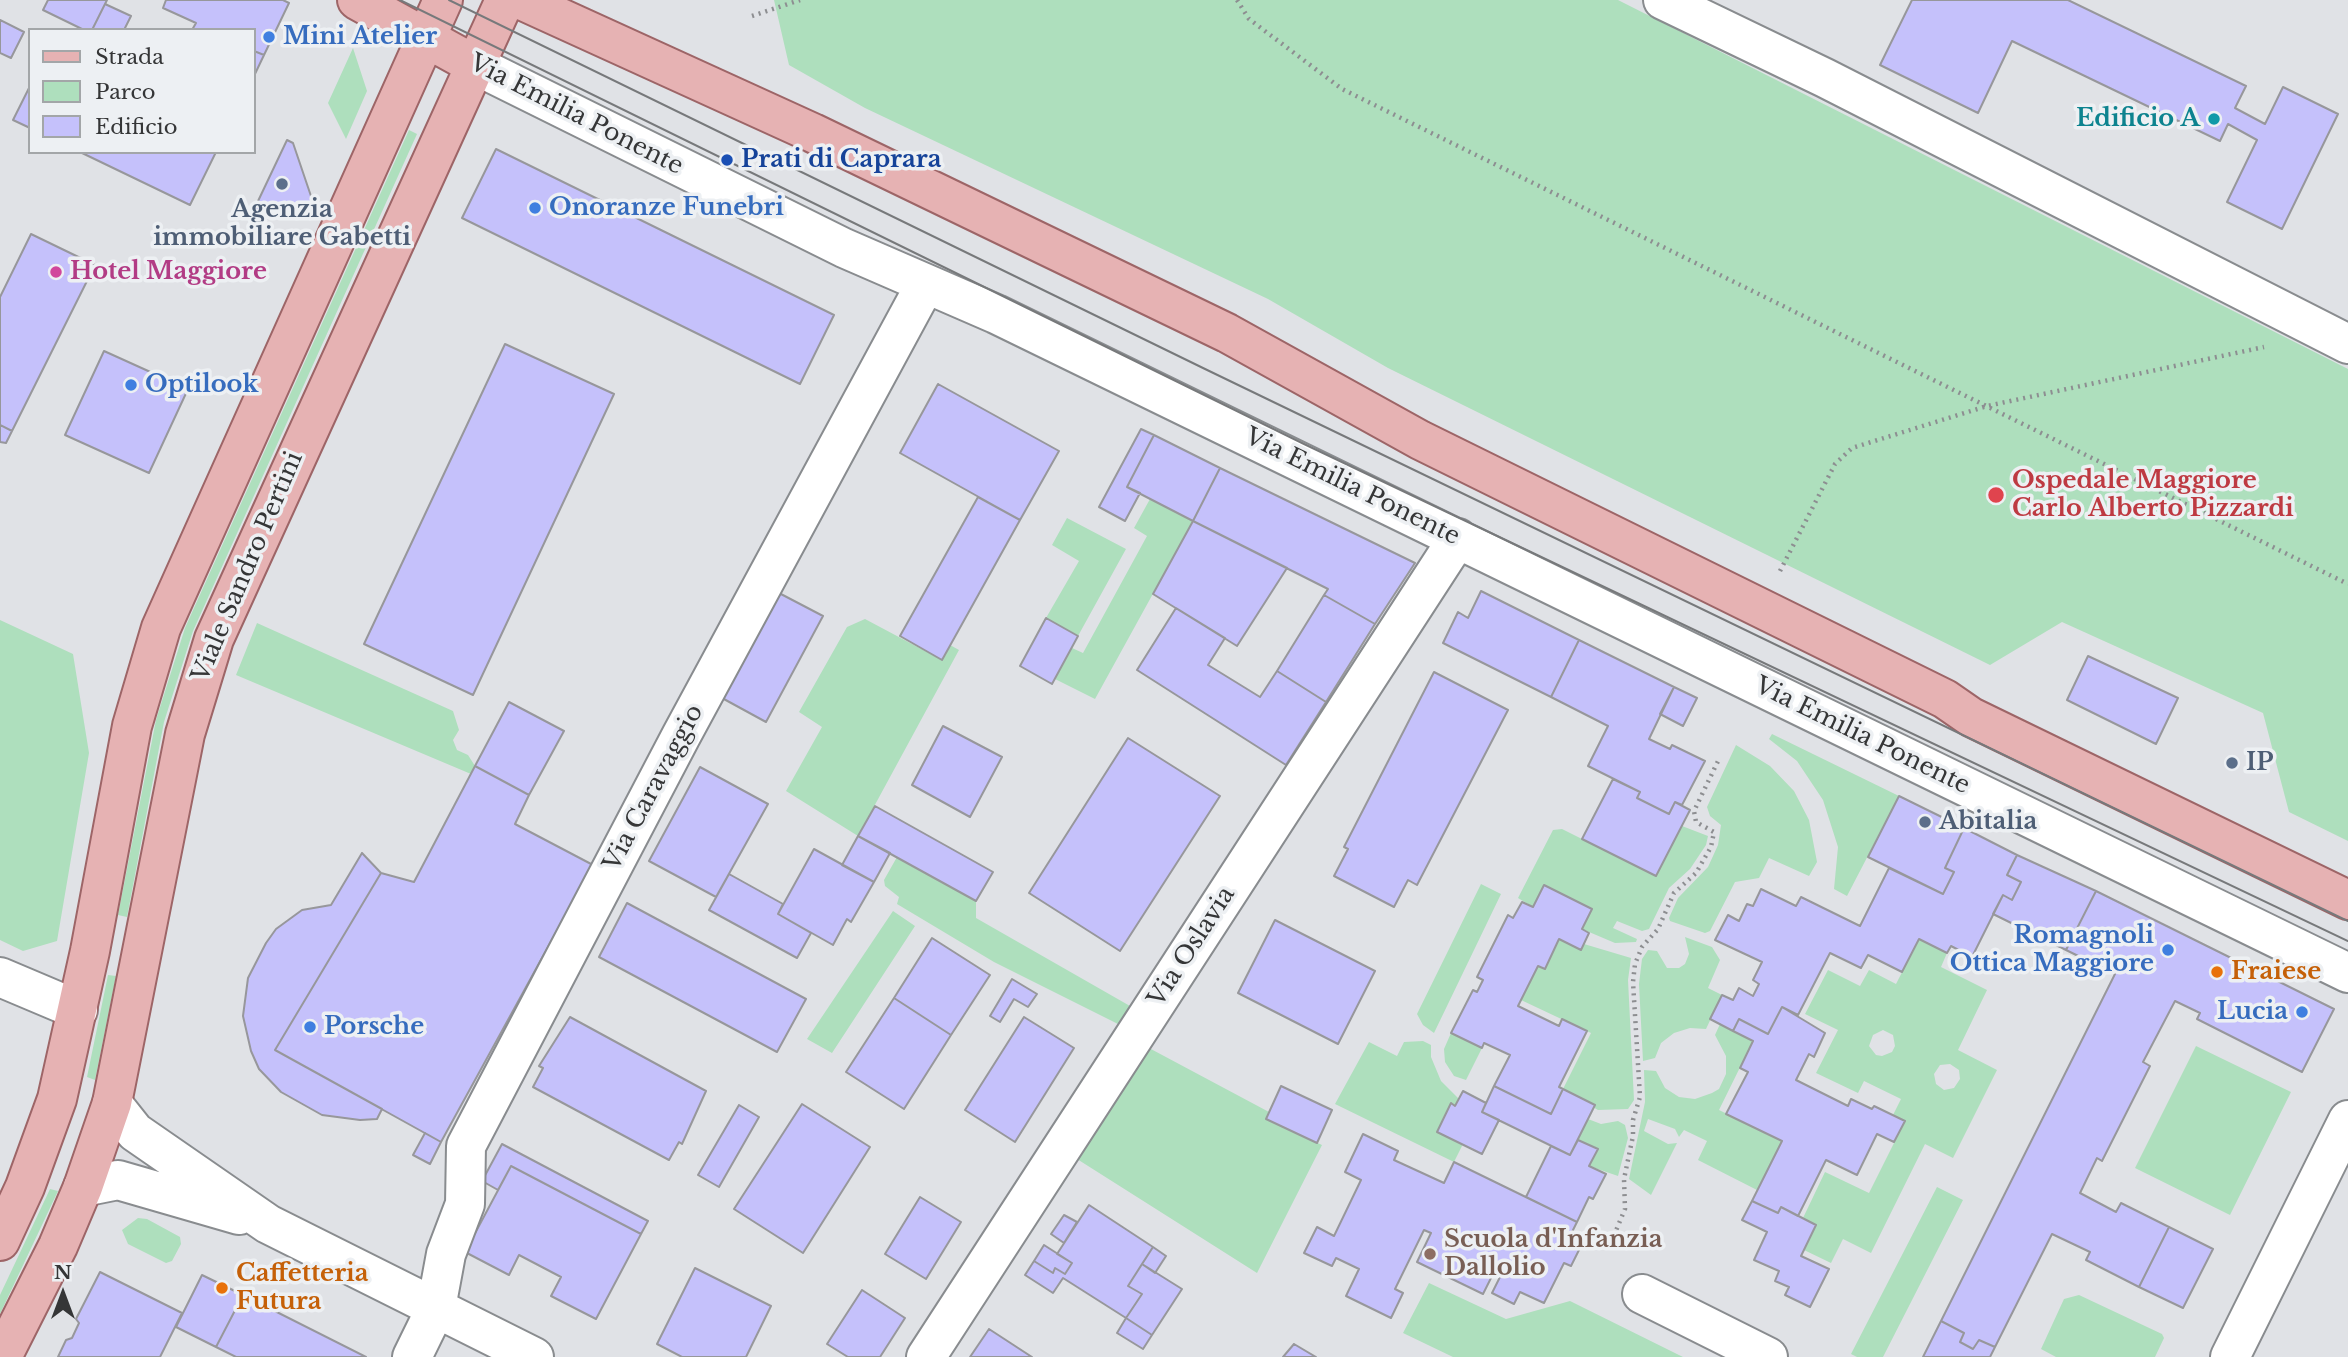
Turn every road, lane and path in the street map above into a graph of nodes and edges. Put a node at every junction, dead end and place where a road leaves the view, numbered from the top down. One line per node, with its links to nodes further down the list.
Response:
1 (357, 0): 9 (main road, Via Emilia Ponente)
2 (443, 0): 9 (main road)
3 (505, 0): 10 (main road, Viale Sandro Pertini)
4 (521, 0): 19 (main road)
5 (800, 0): 8 (path)
6 (1237, 0): 14 (path)
7 (1663, 0): 12 (street)
8 (752, 16)
9 (427, 36): 10 (main road, Via Emilia Ponente); 22 (main road)
10 (475, 65): 11 (street, Via Emilia Ponente); 23 (main road, Viale Sandro Pertini)
11 (925, 285): 15 (street, Via Emilia Ponente); 30 (street, Via Caravaggio)
12 (2296, 317): 13 (street); 14 (path)
13 (2348, 344)
14 (1987, 406): 16 (path); 17 (path)
15 (1458, 538): 20 (street, Via Emilia Ponente); 34 (street, Via Oslavia)
16 (1780, 572)
17 (2348, 584)
18 (1720, 757): 28 (path)
19 (2348, 900)
20 (2348, 973)
21 (0, 977): 22 (street)
22 (78, 1010): 27 (main road)
23 (112, 1103): 25 (main road, Viale Sandro Pertini); 26 (street)
24 (2348, 1120): 36 (street)
25 (83, 1187): 26 (street); 31 (main road, Viale Sandro Pertini)
26 (268, 1224): 30 (street)
27 (0, 1241)
28 (1615, 1247)
29 (1642, 1294): 35 (street)
30 (436, 1308): 32 (street, Via Caravaggio); 33 (street)
31 (2, 1357)
32 (412, 1357)
33 (534, 1357)
34 (926, 1357)
35 (1768, 1357)
36 (2230, 1357)

